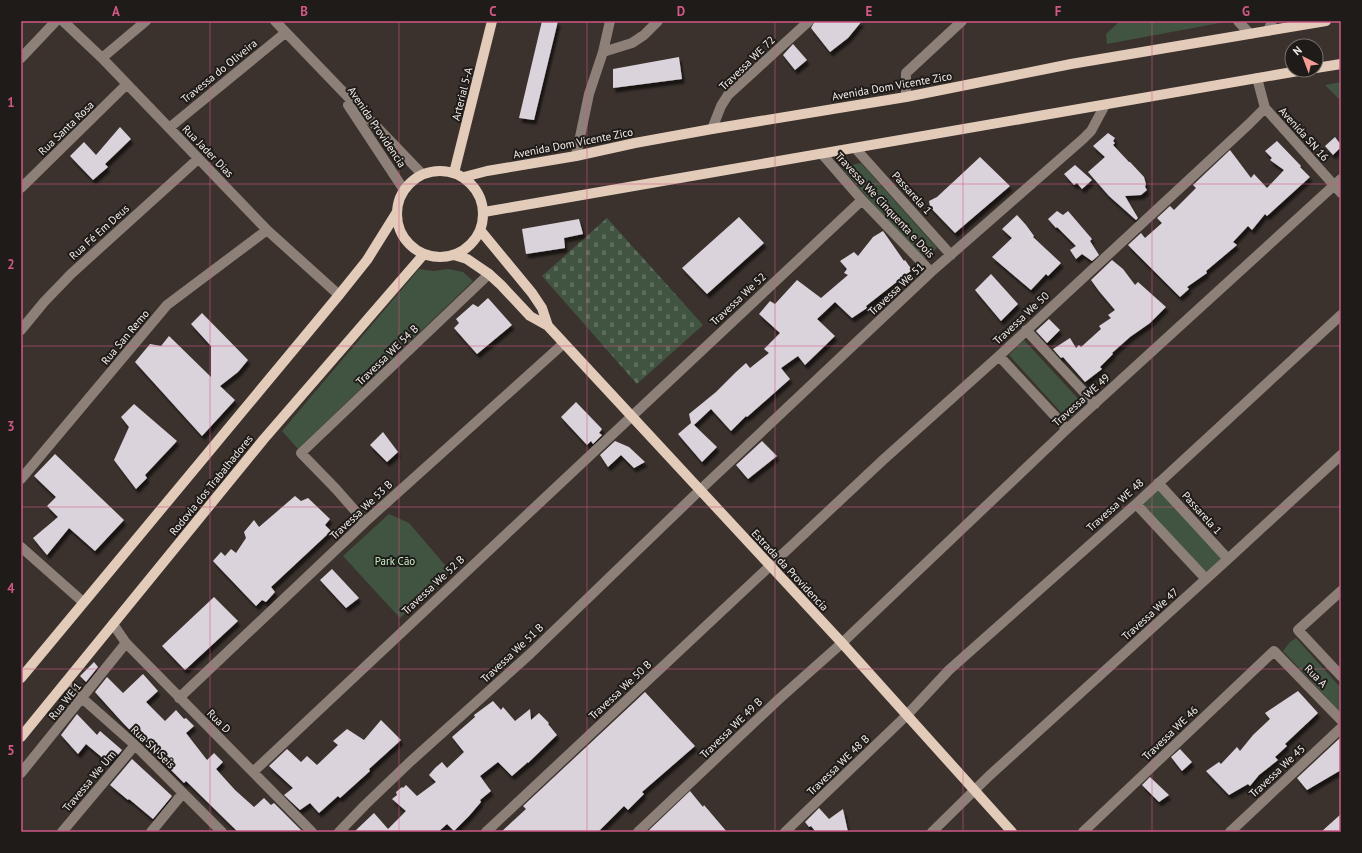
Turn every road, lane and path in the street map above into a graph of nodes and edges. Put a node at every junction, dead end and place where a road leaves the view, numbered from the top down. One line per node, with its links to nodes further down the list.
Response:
1 (56, 21): 17 (street)
2 (63, 21): 18 (street, Rua Jader Dias)
3 (146, 21): 18 (street)
4 (274, 21): 14 (street)
5 (492, 21): 35 (main road, Arterial 5-A)
6 (610, 21): 16 (street)
7 (658, 21): 16 (street)
8 (809, 21): 29 (street, Travessa WE 72)
9 (962, 21): 25 (street)
10 (1238, 21): 15 (street)
11 (1272, 21): 13 (street)
12 (1326, 21): 13 (main road, Avenida Dom Vicente Zico)
13 (1268, 31): 15 (main road, Avenida Dom Vicente Zico)
14 (285, 33): 23 (street); 28 (street, Travessa do Oliveira)
15 (1250, 34): 25 (main road, Avenida Dom Vicente Zico)
16 (603, 52): 32 (street)
17 (21, 58)
18 (102, 58): 24 (street, Rua Jader Dias)
19 (1341, 64): 20 (main road)
20 (1324, 67)
21 (1284, 73): 22 (main road)
22 (1257, 78): 26 (main road); 27 (street)
23 (333, 83): 34 (street, Avenida Providencia); 38 (street, Avenida Providencia)
24 (127, 84): 28 (street, Rua Jader Dias); 37 (street, Rua Santa Rosa)
25 (906, 97): 29 (main road, Avenida Dom Vicente Zico)
26 (1104, 105): 30 (main road); 45 (street, Travessa We 51)
27 (1265, 108): 36 (street, Avenida SN 16); 53 (street, Travessa We 50)
28 (169, 128): 33 (street, Rua Jader Dias)
29 (712, 128): 32 (main road, Avenida Dom Vicente Zico)
30 (855, 148): 31 (main road); 45 (street, Passarela 1)
31 (822, 154): 39 (street, Travessa We Cinquenta e Dois); 41 (main road)
32 (576, 156): 35 (main road, Avenida Dom Vicente Zico)
33 (198, 159): 42 (street, Rua Jader Dias); 52 (street, Rua Fé Em Deus)
34 (422, 174): 35 (main road); 38 (main road)
35 (459, 175): 41 (main road)
36 (1339, 186): 56 (street, Travessa WE 49)
37 (21, 188)
38 (404, 190): 40 (main road)
39 (862, 200): 47 (street, Travessa We Cinquenta e Dois); 57 (street, Travessa We 52)
40 (397, 212): 44 (main road); 49 (main road, Rodovia dos Trabalhadores)
41 (484, 212): 43 (main road)
42 (266, 230): 49 (street, Rua Jader Dias); 60 (street, Rua San Remo)
43 (480, 230): 46 (main road); 51 (main road, Estrada da Providencia)
44 (424, 254): 46 (main road); 71 (main road, Rodovia dos Trabalhadores)
45 (951, 254): 47 (street, Travessa We 51)
46 (454, 255): 48 (main road, Estrada da Providencia)
47 (931, 272): 62 (street, Travessa We 51)
48 (489, 274): 51 (main road, Estrada da Providencia); 64 (street, Travessa WE 54 B)
49 (339, 295): 70 (main road, Rodovia dos Trabalhadores)
50 (1341, 315): 61 (street, Travessa WE 48)
51 (548, 326): 54 (main road, Estrada da Providencia)
52 (21, 330)
53 (1026, 330): 55 (street, Travessa We 50); 56 (street)
54 (563, 344): 57 (main road, Estrada da Providencia); 64 (street, Travessa We 53 B)
55 (999, 356): 58 (street); 67 (street, Travessa We 50)
56 (1095, 404): 58 (street, Travessa WE 49)
57 (631, 416): 62 (main road, Estrada da Providencia); 85 (street, Travessa We 52 B)
58 (1067, 429): 73 (street, Travessa WE 49)
59 (1341, 455): 66 (street, Travessa We 47)
60 (21, 479)
61 (1158, 483): 63 (street, Travessa WE 48); 66 (street, Passarela 1)
62 (700, 490): 67 (main road, Estrada da Providencia); 93 (street, Travessa We 51 B)
63 (1136, 504): 68 (street); 80 (street, Travessa WE 48)
64 (365, 522): 78 (street, Travessa We 53 B)
65 (21, 547): 70 (street)
66 (1228, 560): 68 (street, Travessa We 47)
67 (770, 566): 73 (main road, Estrada da Providencia); 94 (street, Travessa We 50 B)
68 (1206, 579): 87 (street, Travessa We 47)
69 (1341, 591): 75 (street)
70 (83, 602): 76 (main road, Rodovia dos Trabalhadores)
71 (114, 624): 72 (street, Rua D); 77 (main road, Rodovia dos Trabalhadores)
72 (126, 643): 78 (street, Rua D); 79 (street, Rua WE 1)
73 (842, 643): 80 (main road, Estrada da Providencia); 95 (street, Travessa WE 49 B)
74 (1274, 651): 81 (street, Rua A); 99 (street, Travessa WE 46)
75 (1341, 676)
76 (21, 678)
77 (65, 683): 79 (street, Rua SN Seis); 83 (main road, Rodovia dos Trabalhadores)
78 (179, 698): 85 (street, Rua D)
79 (82, 699): 84 (street, Rua SN Seis); 86 (street, Rua WE 1)
80 (907, 715): 87 (main road, Estrada da Providencia); 96 (street, Travessa WE 48 B)
81 (1341, 720)
82 (1341, 728): 100 (street, Travessa We 45)
83 (21, 737)
84 (135, 745): 88 (street, Rua SN Seis); 89 (street, Travessa We Um)
85 (253, 772): 92 (street, Rua D)
86 (21, 773)
87 (975, 791): 97 (street, Travessa We 47); 98 (main road, Estrada da Providencia)
88 (183, 793): 90 (street); 91 (street, Rua SN Seis)
89 (62, 832)
90 (151, 832)
91 (222, 832)
92 (312, 832)
93 (339, 832)
94 (486, 832)
95 (638, 832)
96 (785, 832)
97 (932, 832)
98 (1012, 832)
99 (1083, 832)
100 (1230, 832)

